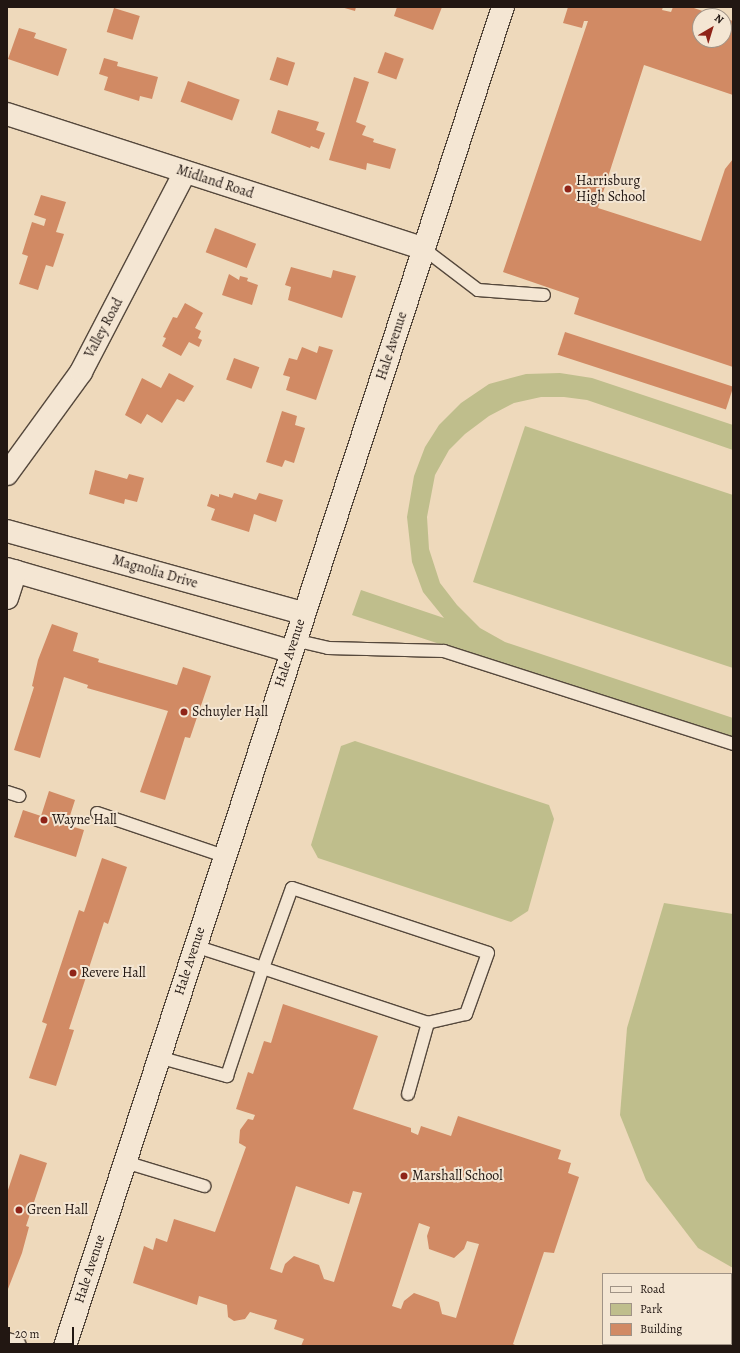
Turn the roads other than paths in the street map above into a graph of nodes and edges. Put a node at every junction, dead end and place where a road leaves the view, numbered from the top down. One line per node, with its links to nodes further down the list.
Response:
1 (503, 7): 4 (street, Hale Avenue)
2 (7, 114): 3 (street, Midland Road)
3 (185, 172): 4 (street, Midland Road); 6 (street, Valley Road)
4 (424, 249): 5 (lane); 10 (street, Hale Avenue)
5 (544, 295)
6 (7, 474)
7 (7, 531): 10 (street, Magnolia Drive)
8 (12, 570): 9 (street); 11 (street)
9 (7, 598)
10 (303, 613): 11 (street, Hale Avenue)
11 (292, 645): 12 (lane); 14 (street, Hale Avenue)
12 (733, 744)
13 (97, 813): 14 (lane)
14 (224, 856): 15 (street, Hale Avenue)
15 (195, 946): 16 (lane); 18 (street, Hale Avenue)
16 (263, 968): 17 (lane); 17 (lane); 18 (lane)
17 (428, 1022): 19 (lane)
18 (158, 1058): 20 (street, Hale Avenue)
19 (408, 1094)
20 (125, 1162): 21 (lane); 24 (street, Hale Avenue)
21 (204, 1186)
22 (7, 1344): 23 (street)
23 (14, 1346)
24 (65, 1346)

